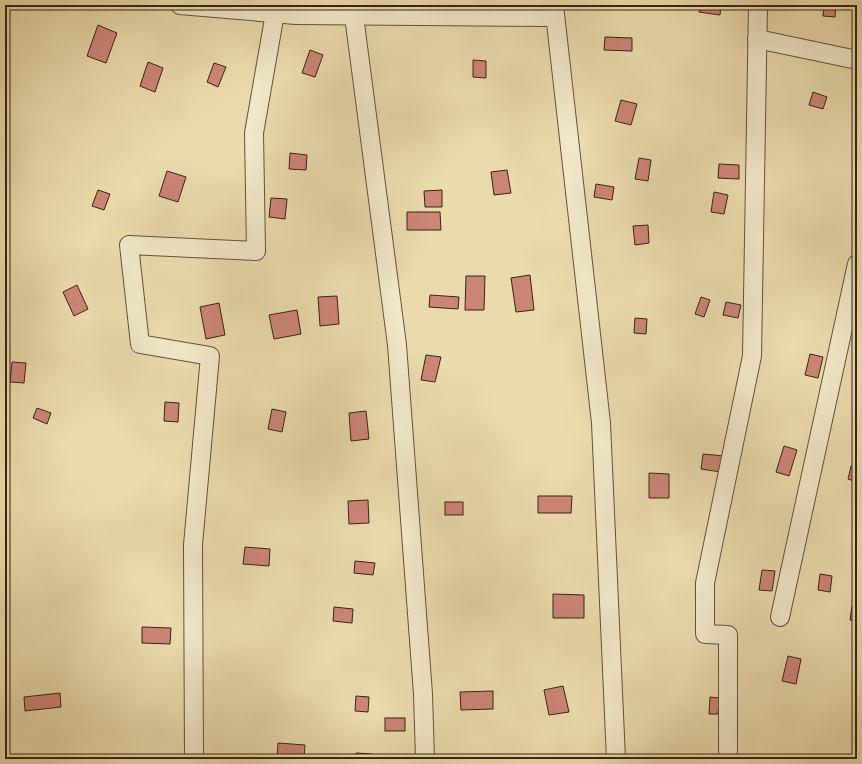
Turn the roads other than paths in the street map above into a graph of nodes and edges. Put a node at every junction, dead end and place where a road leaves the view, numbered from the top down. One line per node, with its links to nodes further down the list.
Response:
1 (180, 5): 5 (street)
2 (758, 5): 7 (street)
3 (297, 10): 5 (street); 6 (street)
4 (555, 11): 6 (street); 14 (street)
5 (275, 13): 12 (street)
6 (354, 16): 13 (street)
7 (758, 39): 8 (street); 11 (street)
8 (857, 60)
9 (857, 264): 10 (street)
10 (780, 616)
11 (728, 751)
12 (194, 759)
13 (425, 759)
14 (616, 759)

